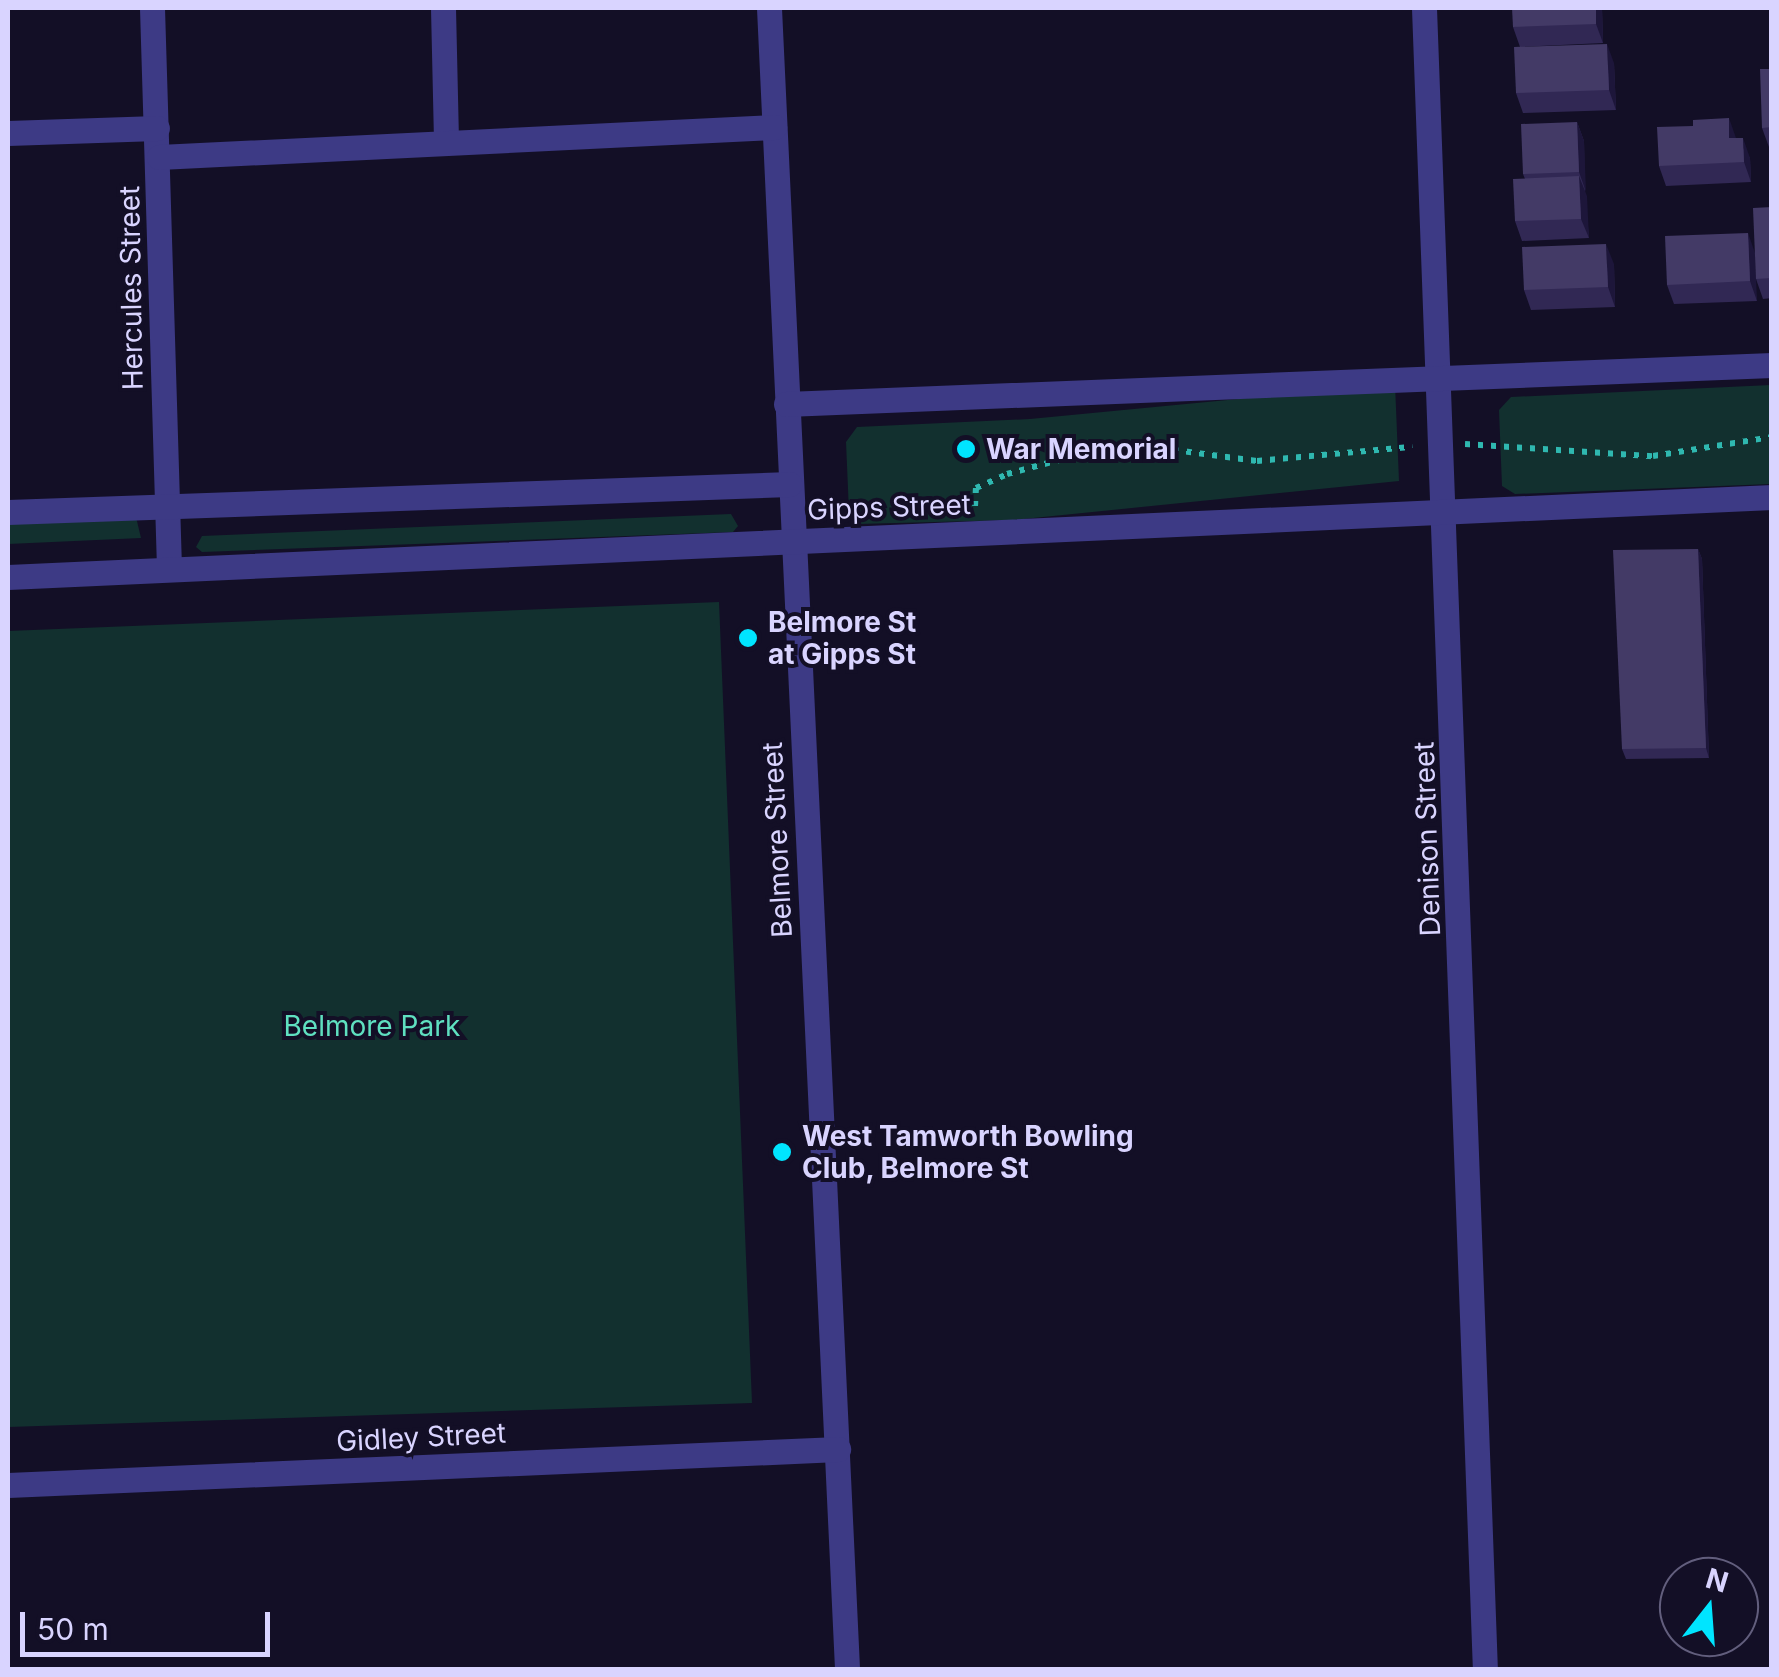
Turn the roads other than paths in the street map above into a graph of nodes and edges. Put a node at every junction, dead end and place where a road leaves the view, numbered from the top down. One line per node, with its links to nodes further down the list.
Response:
1 (152, 8): 6 (street, Hercules Street)
2 (444, 8): 8 (street)
3 (769, 8): 5 (street, Belmore Street)
4 (1424, 8): 11 (street, Denison Street)
5 (774, 127): 8 (street); 12 (street, Belmore Street)
6 (158, 128): 7 (street); 9 (street, Hercules Street)
7 (8, 134)
8 (446, 143): 9 (street)
9 (159, 158): 15 (street, Hercules Street)
10 (1772, 366): 11 (street)
11 (1440, 381): 12 (street); 17 (street, Denison Street)
12 (786, 404): 13 (street, Belmore Street)
13 (789, 484): 15 (street, Gipps Street); 18 (street, Belmore Street)
14 (1772, 497): 17 (street, Gipps Street)
15 (165, 506): 16 (street, Gipps Street); 19 (street, Hercules Street)
16 (8, 512)
17 (1446, 513): 18 (street, Gipps Street); 24 (street, Denison Street)
18 (792, 540): 19 (street, Gipps Street); 21 (street, Belmore Street)
19 (169, 568): 20 (street, Gipps Street)
20 (8, 576)
21 (838, 1449): 22 (street, Gidley Street); 23 (street, Belmore Street)
22 (8, 1486)
23 (847, 1670)
24 (1486, 1670)

